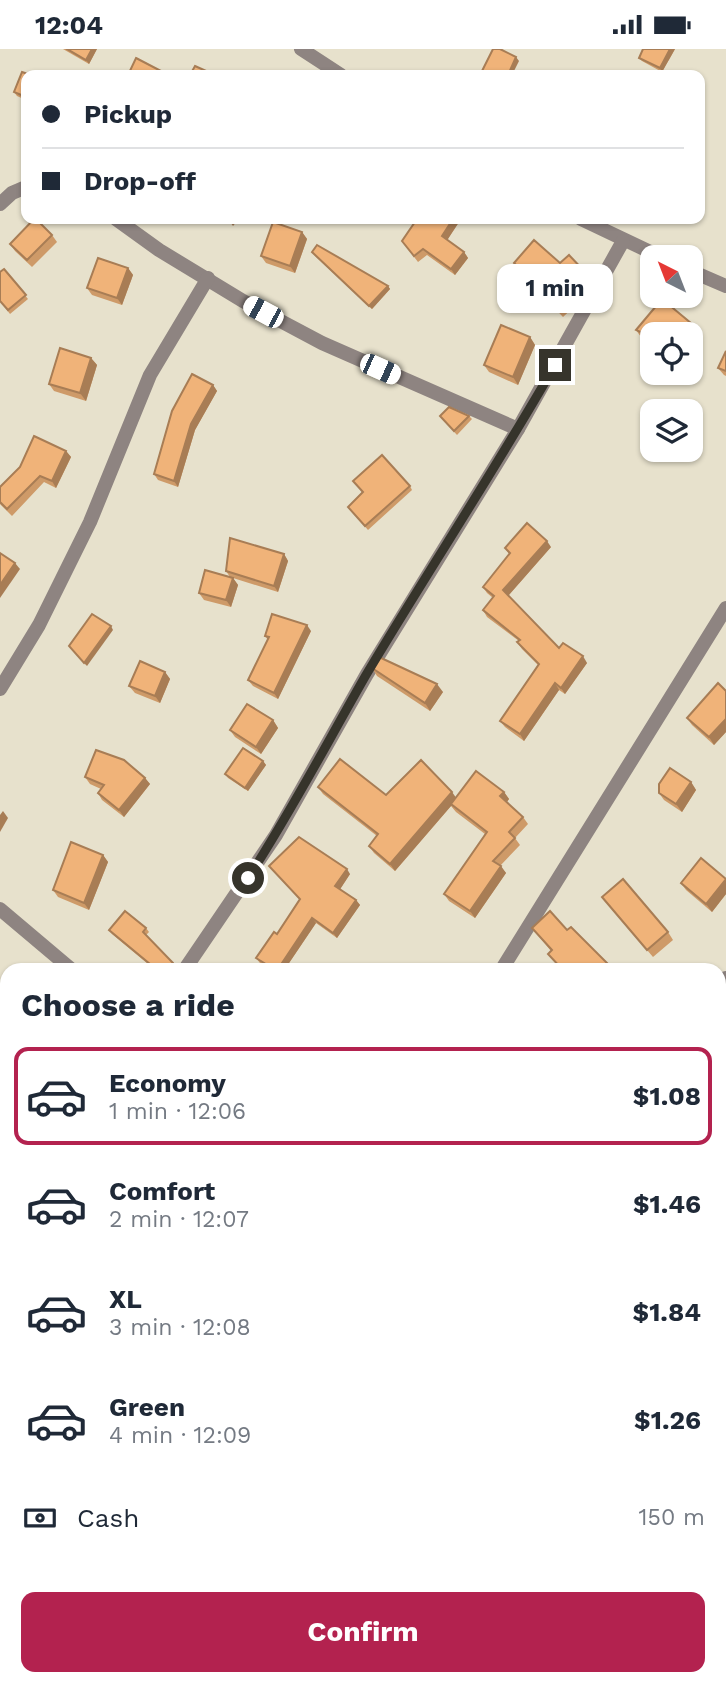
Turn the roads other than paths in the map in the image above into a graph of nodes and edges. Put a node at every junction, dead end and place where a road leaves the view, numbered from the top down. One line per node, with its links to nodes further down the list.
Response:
1 (301, 49): 2 (street)
2 (333, 70)
3 (21, 189): 4 (street)
4 (0, 204)
5 (123, 224): 10 (street)
6 (591, 224): 7 (street)
7 (623, 241): 8 (street); 12 (street)
8 (640, 248)
9 (704, 277): 11 (street)
10 (208, 278): 12 (street); 14 (street)
11 (726, 286)
12 (518, 429): 17 (street)
13 (726, 608): 18 (street)
14 (0, 689)
15 (0, 909): 16 (street)
16 (64, 963)
17 (189, 963)
18 (506, 963)

